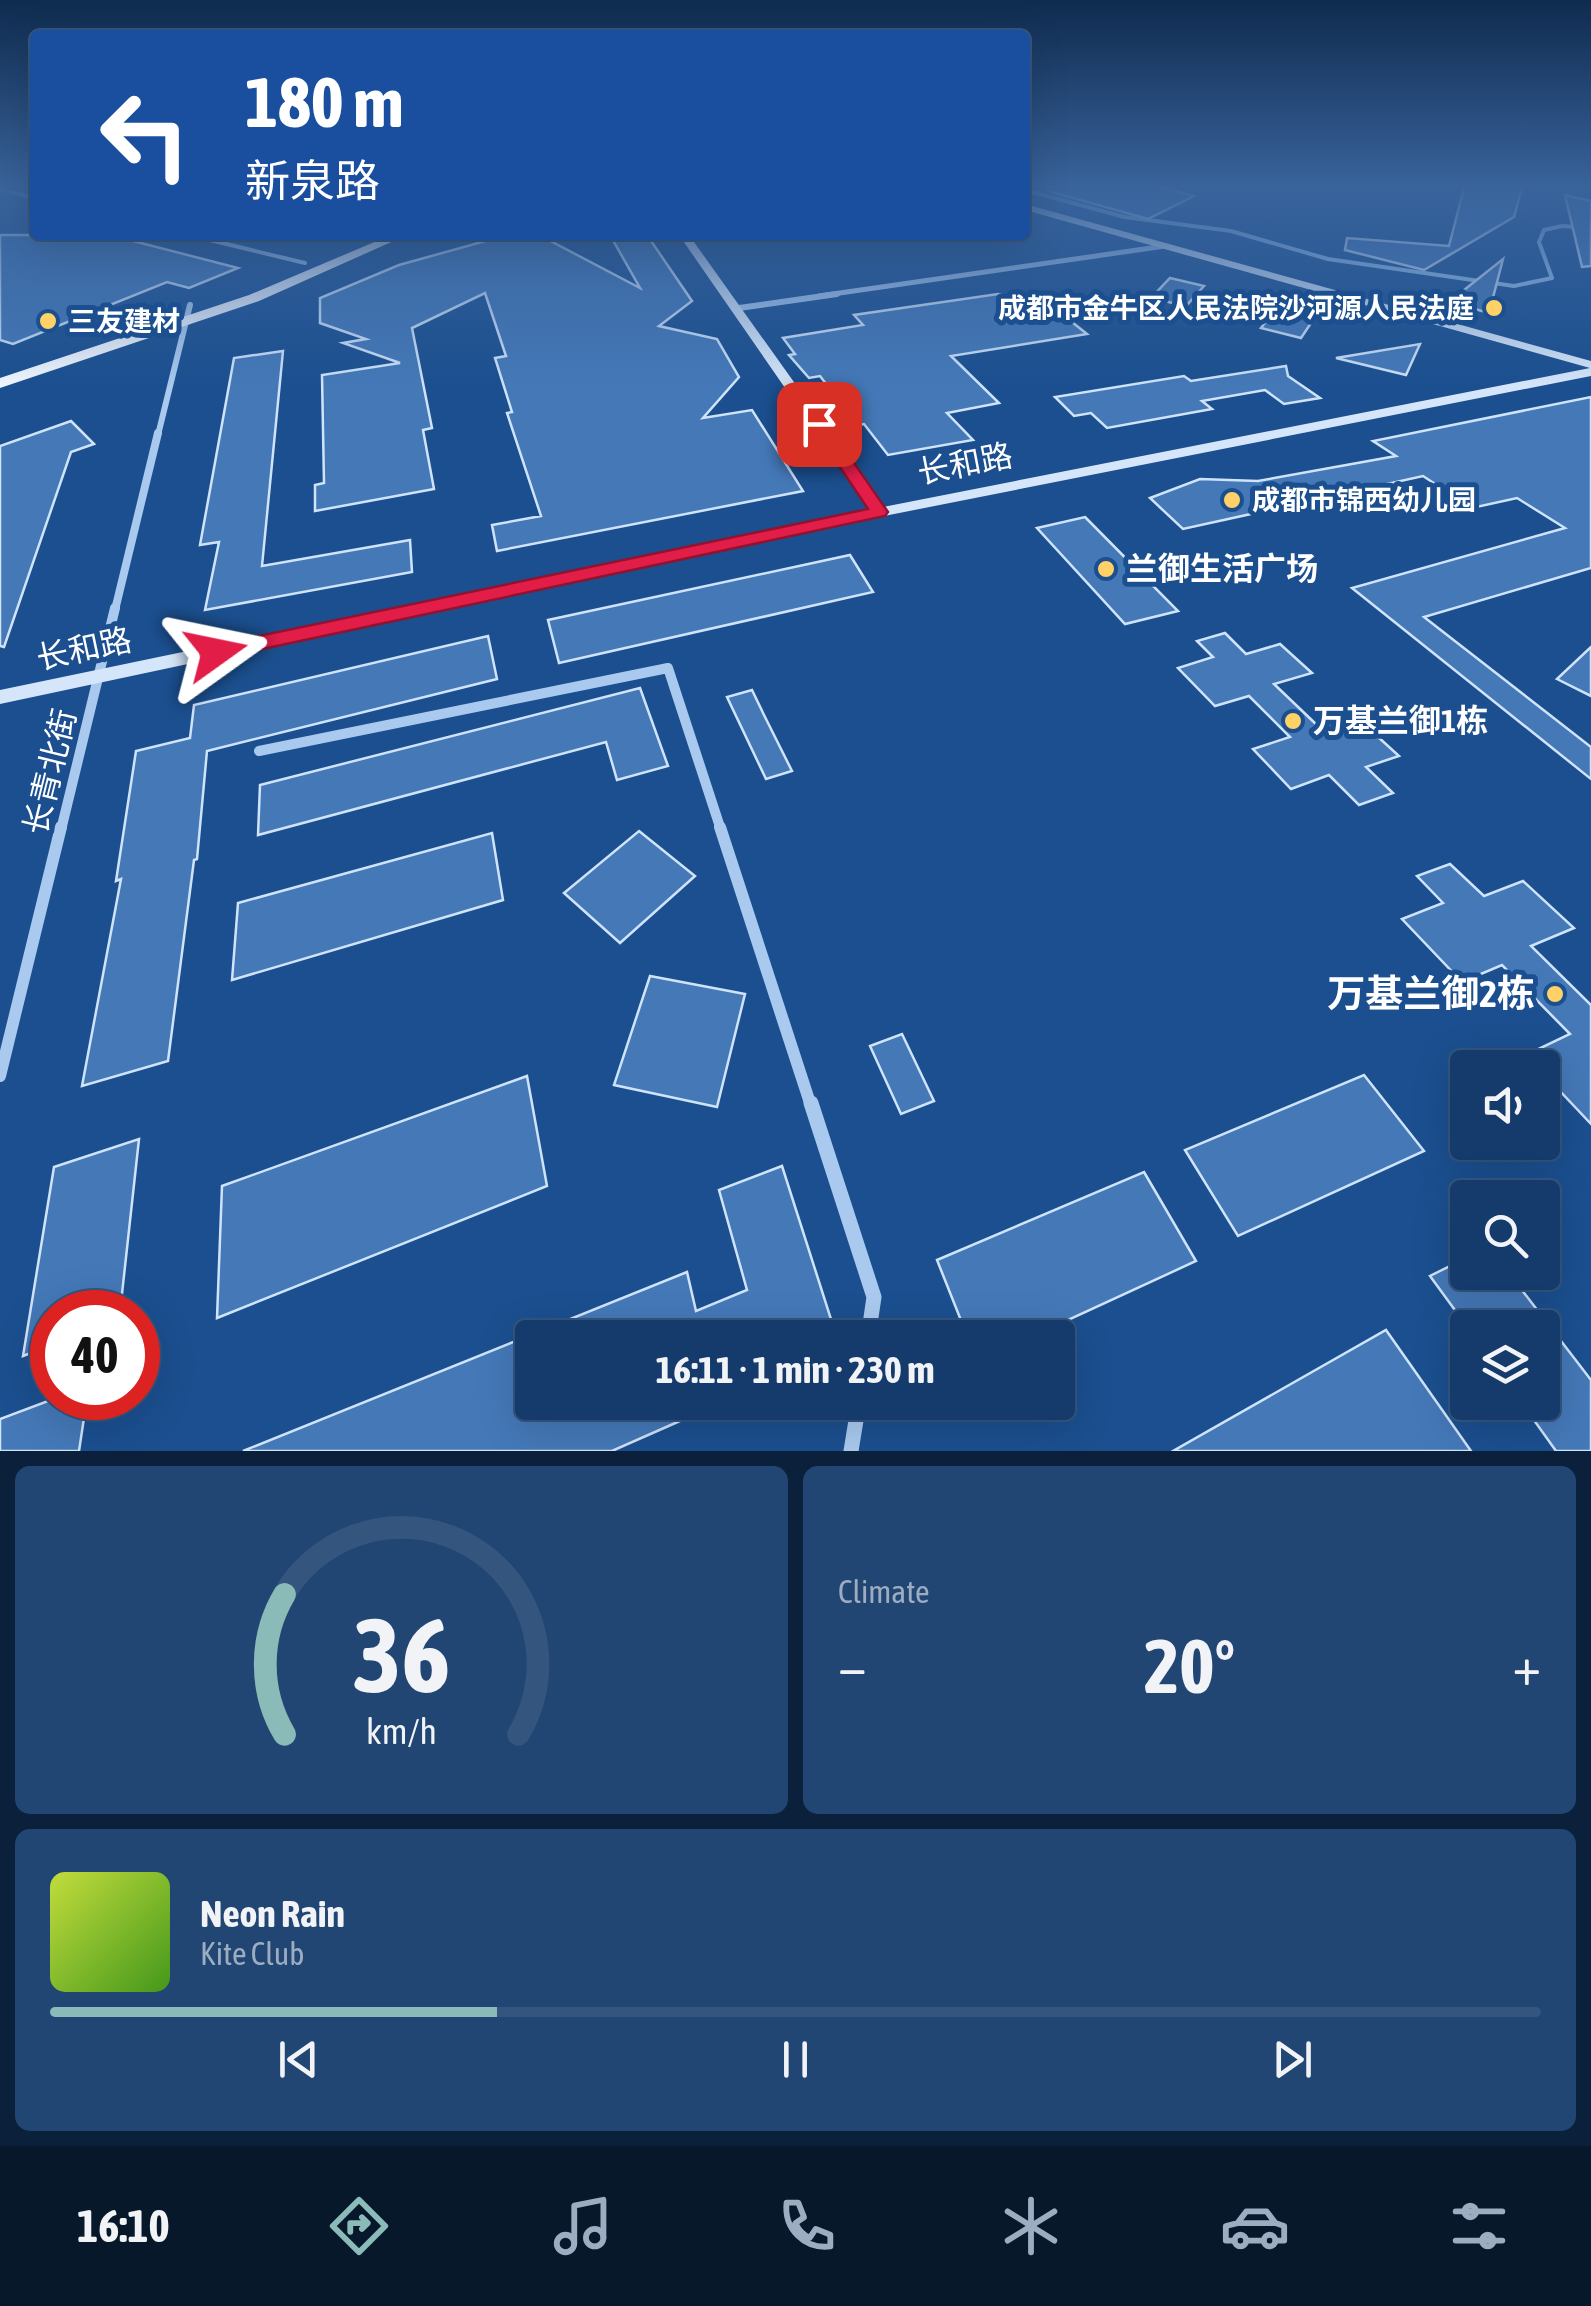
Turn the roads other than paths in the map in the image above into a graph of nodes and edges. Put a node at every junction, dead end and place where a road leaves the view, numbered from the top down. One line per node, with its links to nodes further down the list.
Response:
1 (259, 252): 7 (lane)
2 (331, 252): 7 (main road)
3 (365, 252): 10 (main road)
4 (697, 252): 9 (street)
5 (1126, 252): 9 (street)
6 (1185, 252): 12 (street)
7 (305, 263): 8 (main road)
8 (190, 304): 10 (street, 长青北街); 11 (main road)
9 (739, 308): 14 (street)
10 (186, 321): 13 (main road); 15 (street, 长青北街)
11 (0, 367)
12 (1591, 369): 14 (street, 长和路)
13 (0, 383)
14 (879, 512): 15 (street, 长和路)
15 (100, 676): 16 (street, 长和路); 18 (street, 长青北街)
16 (0, 697)
17 (259, 751): 19 (street)
18 (0, 1076)
19 (871, 1320)
20 (856, 1420): 21 (street)
21 (852, 1451)

